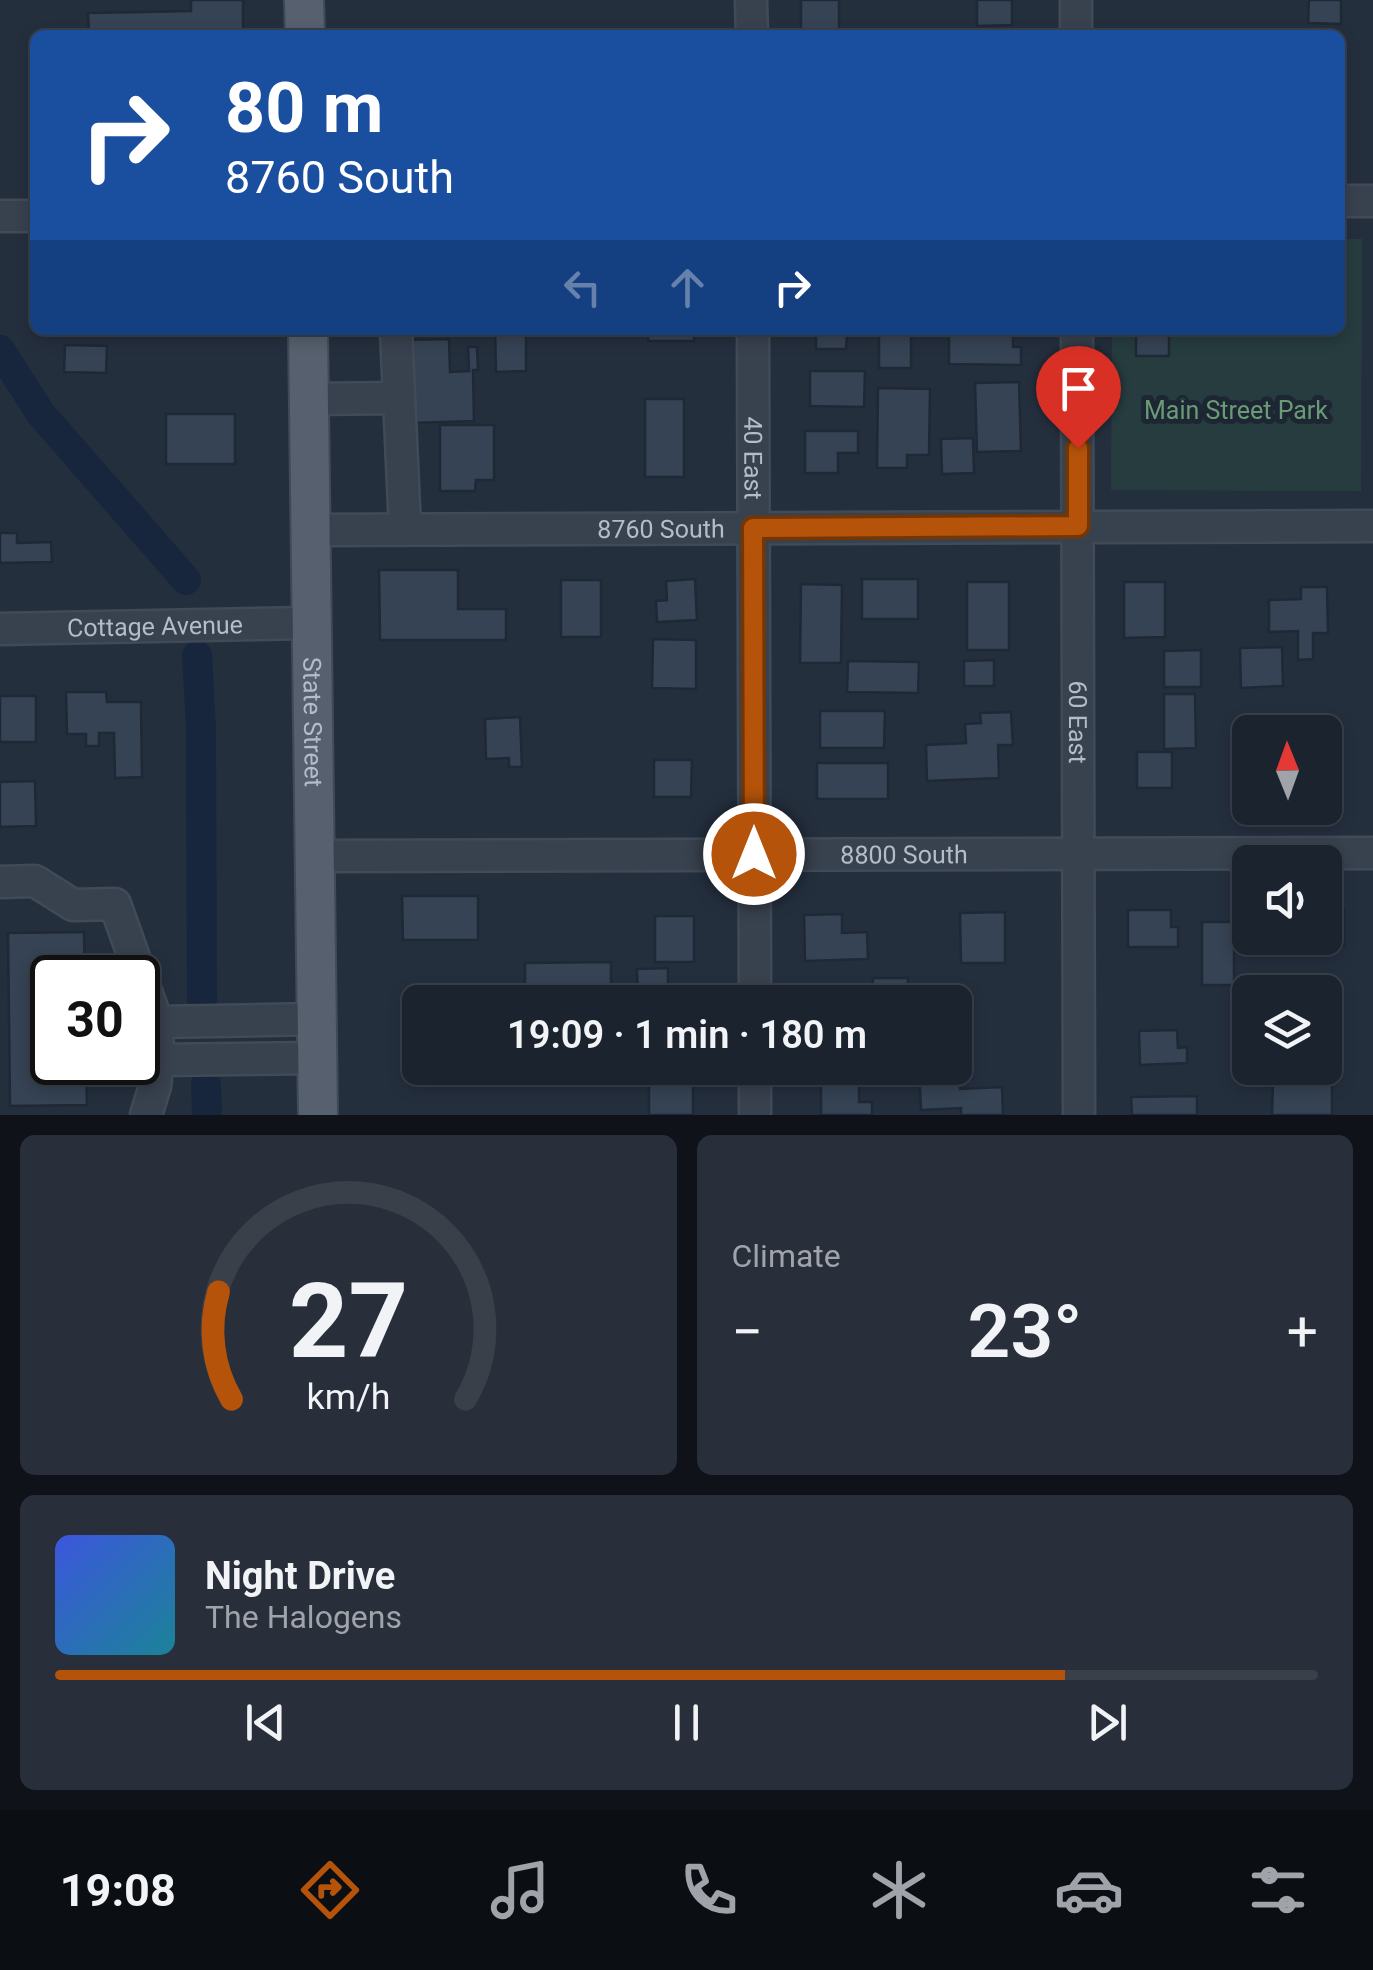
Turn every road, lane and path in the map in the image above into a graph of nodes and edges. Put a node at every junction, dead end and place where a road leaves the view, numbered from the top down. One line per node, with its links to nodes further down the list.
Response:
1 (304, 0): 4 (main road)
2 (752, 0): 5 (street)
3 (1076, 0): 6 (street)
4 (305, 30)
5 (752, 30)
6 (1076, 30)
7 (1345, 201): 8 (street)
8 (1373, 201)
9 (0, 216): 10 (street)
10 (30, 216)
11 (308, 335): 16 (main road, State Street)
12 (396, 335): 15 (street)
13 (752, 335): 19 (street, 40 East)
14 (1077, 335): 17 (street, 60 East)
15 (398, 398): 16 (street); 20 (street)
16 (308, 400): 21 (main road, State Street)
17 (1078, 526): 18 (street, 8760 South); 19 (street, 8760 South); 26 (street, 60 East)
18 (1373, 526)
19 (753, 528): 20 (street, 8760 South); 25 (street, 40 East)
20 (405, 529): 21 (street, 8760 South)
21 (309, 530): 22 (main road, State Street)
22 (310, 623): 23 (street, Cottage Avenue); 27 (main road, State Street)
23 (0, 629)
24 (1373, 853): 26 (street, 8800 South)
25 (754, 854): 26 (street, 8800 South); 27 (street, 8800 South); 30 (street, 40 East)
26 (1078, 854): 40 (street, 60 East)
27 (314, 856): 31 (main road, State Street)
28 (0, 882): 29 (street)
29 (133, 955)
30 (755, 985)
31 (316, 1019): 32 (street); 33 (main road, State Street)
32 (160, 1022)
33 (317, 1058): 34 (street); 38 (main road, State Street)
34 (160, 1060)
35 (155, 1085): 37 (street)
36 (755, 1085): 39 (street)
37 (146, 1115)
38 (318, 1115)
39 (755, 1115)
40 (1080, 1115)

